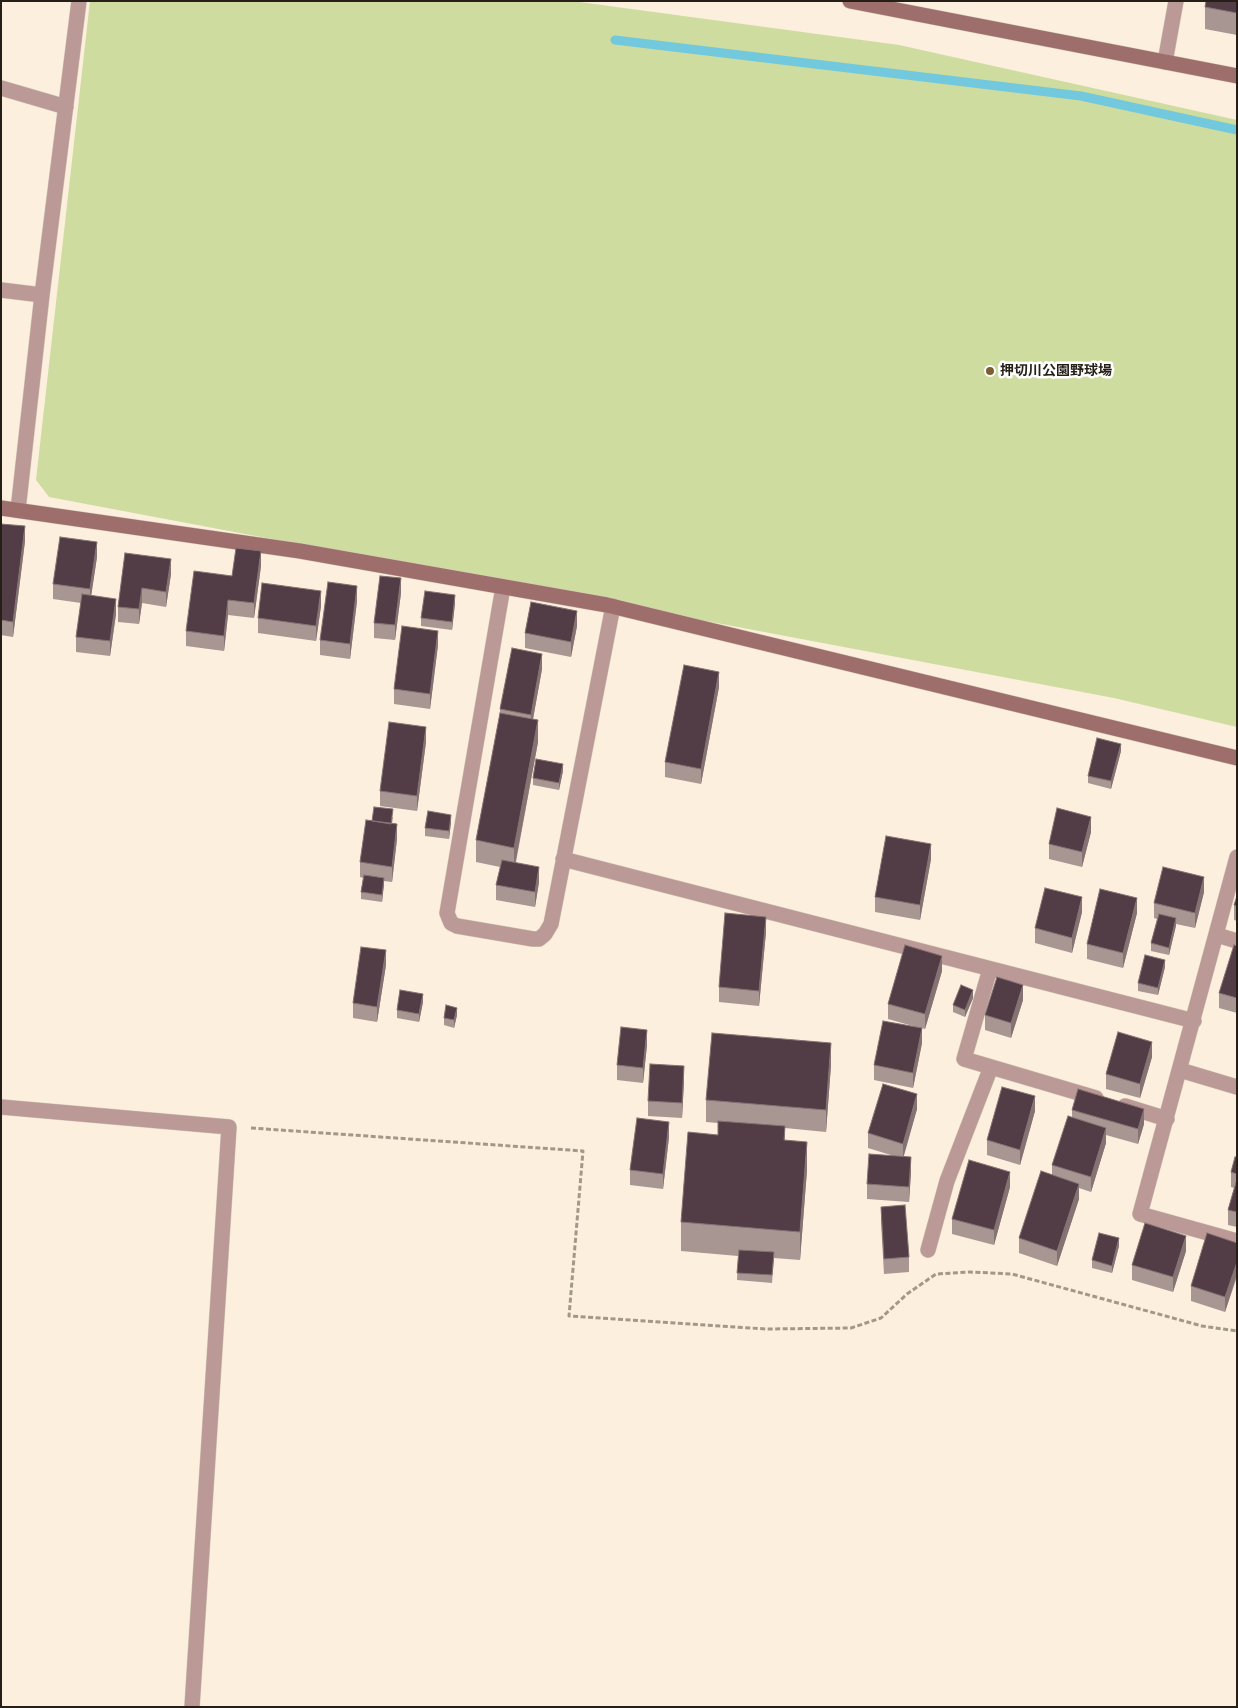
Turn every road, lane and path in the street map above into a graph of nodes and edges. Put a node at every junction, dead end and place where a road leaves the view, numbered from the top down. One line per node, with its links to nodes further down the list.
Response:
1 (80, 1): 7 (street)
2 (850, 1): 4 (street)
3 (1176, 1): 4 (street)
4 (1165, 62): 5 (street)
5 (1237, 76)
6 (1, 88): 7 (street)
7 (66, 107): 9 (street)
8 (1, 290): 9 (street)
9 (42, 296): 11 (street)
10 (1, 508): 11 (street)
11 (18, 510): 12 (street)
12 (503, 587): 13 (street); 16 (street)
13 (613, 606): 14 (street); 16 (street)
14 (1237, 758)
15 (1237, 857): 17 (street)
16 (564, 859): 19 (street)
17 (1217, 935): 18 (street); 20 (street)
18 (1237, 941)
19 (990, 970): 20 (street); 21 (street)
20 (1194, 1021): 22 (street)
21 (991, 1067): 25 (street); 28 (street)
22 (1180, 1070): 23 (street); 25 (street)
23 (1237, 1087)
24 (1, 1108): 26 (street)
25 (1166, 1119): 27 (street)
26 (229, 1127): 29 (path); 30 (street)
27 (1237, 1241)
28 (928, 1250)
29 (1237, 1331)
30 (192, 1707)

